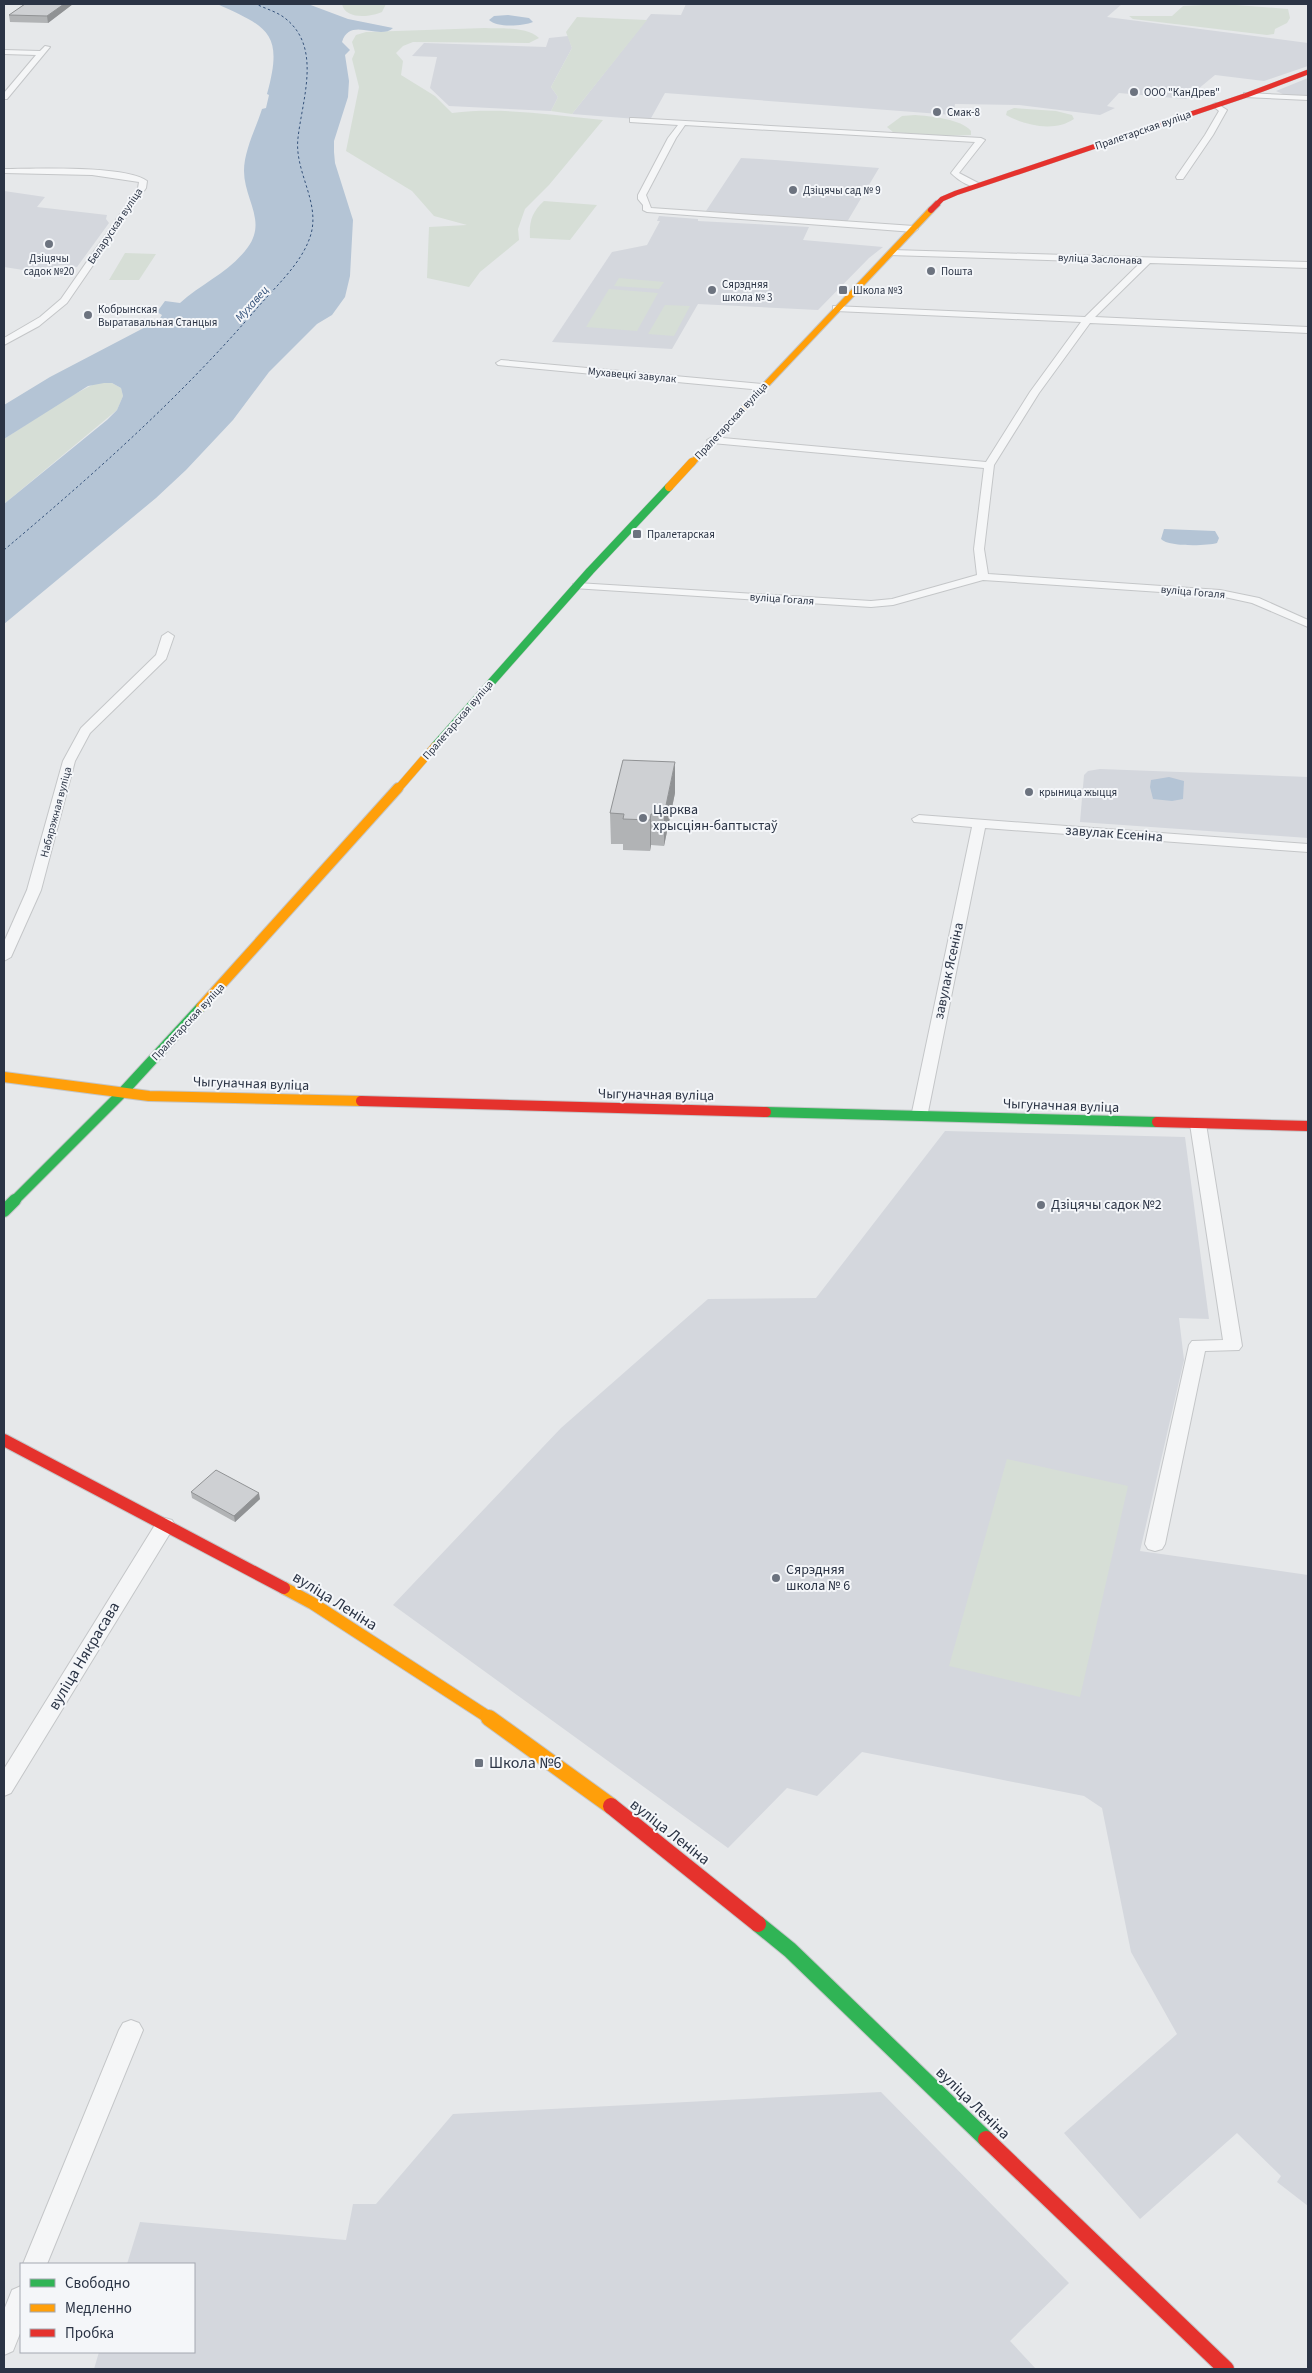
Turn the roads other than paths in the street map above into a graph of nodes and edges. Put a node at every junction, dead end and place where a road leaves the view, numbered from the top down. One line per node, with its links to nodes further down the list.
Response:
1 (4, 52): 4 (street)
2 (1308, 72): 3 (main road, Пралетарская вуліца)
3 (1247, 95): 5 (street); 6 (main road, Пралетарская вуліца)
4 (4, 97)
5 (1308, 98)
6 (1216, 105): 10 (street); 11 (main road, Пралетарская вуліца)
7 (633, 120): 8 (street)
8 (683, 123): 11 (street); 12 (street)
9 (4, 171): 19 (street, Беларуская вуліца)
10 (1180, 177)
11 (978, 185): 12 (main road, Пралетарская вуліца)
12 (914, 229): 13 (main road, Пралетарская вуліца)
13 (892, 253): 14 (street, вуліца Заслонава); 16 (main road, Пралетарская вуліца)
14 (1147, 261): 15 (street, вуліца Заслонава); 17 (street)
15 (1308, 265)
16 (836, 308): 17 (street); 21 (main road, Пралетарская вуліца)
17 (1088, 319): 18 (street); 23 (street)
18 (1308, 330)
19 (4, 342)
20 (501, 362): 21 (street, Мухавецкі завулак)
21 (762, 388): 22 (main road, Пралетарская вуліца)
22 (712, 440): 23 (street); 25 (main road, Пралетарская вуліца)
23 (990, 466): 24 (street)
24 (983, 577): 25 (street, вуліца Гогаля); 26 (street, вуліца Гогаля)
25 (577, 586): 33 (main road, Пралетарская вуліца)
26 (1308, 624)
27 (168, 636): 31 (street, Набярэжная вуліца)
28 (919, 819): 29 (street, завулак Есеніна)
29 (979, 824): 30 (street, завулак Есеніна); 34 (street, завулак Ясеніна)
30 (1308, 848)
31 (4, 957)
32 (4, 1078): 33 (main road, Чыгуначная вуліца)
33 (122, 1093): 34 (main road, Чыгуначная вуліца); 37 (main road, Пралетарская вуліца)
34 (919, 1117): 35 (main road, Чыгуначная вуліца)
35 (1198, 1124): 36 (main road, Чыгуначная вуліца); 40 (street)
36 (1308, 1126)
37 (4, 1211)
38 (4, 1440): 39 (main road, вуліца Леніна)
39 (165, 1525): 41 (street, вуліца Някрасава); 46 (main road, вуліца Леніна)
40 (1155, 1544)
41 (4, 1788)
42 (131, 2030): 43 (street)
43 (35, 2263)
44 (20, 2302): 45 (street)
45 (4, 2342)
46 (1226, 2369)

